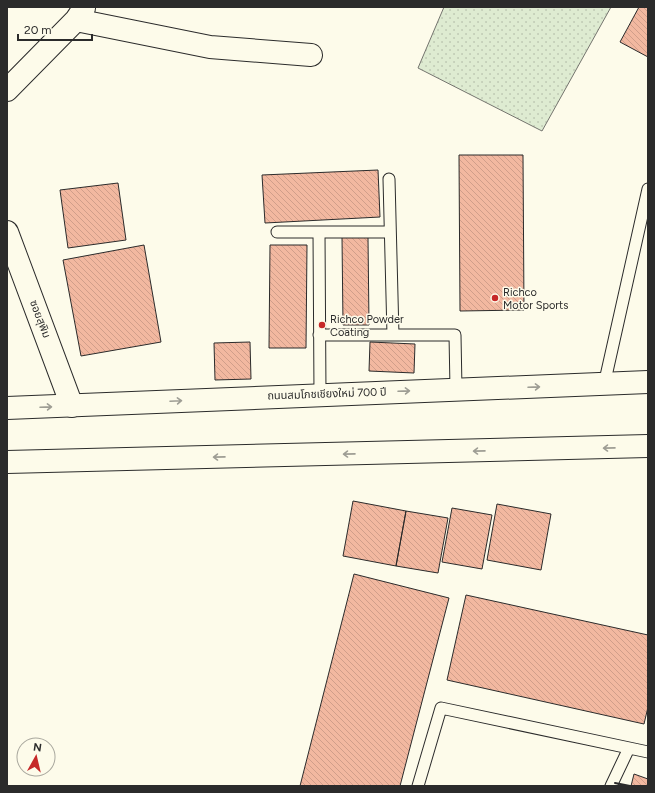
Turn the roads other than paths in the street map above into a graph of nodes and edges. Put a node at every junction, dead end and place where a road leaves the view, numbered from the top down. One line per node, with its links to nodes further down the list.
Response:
1 (80, 14): 2 (main road); 3 (main road)
2 (311, 55)
3 (7, 90)
4 (389, 180): 9 (lane)
5 (648, 189): 13 (lane)
6 (7, 232): 16 (main road, ซอยสุพิม)
7 (277, 232): 8 (lane)
8 (319, 232): 9 (lane); 10 (lane)
9 (390, 232): 11 (lane)
10 (319, 334): 11 (lane); 15 (lane)
11 (393, 335): 14 (lane)
12 (648, 382): 13 (main road, ถนนสมโภชเชียงใหม่ 700 ปี)
13 (604, 384): 14 (main road, ถนนสมโภชเชียงใหม่ 700 ปี, one-way to 13)
14 (456, 390): 15 (main road, ถนนสมโภชเชียงใหม่ 700 ปี, one-way to 14)
15 (320, 394): 16 (main road, ถนนสมโภชเชียงใหม่ 700 ปี, one-way to 15)
16 (72, 406): 17 (main road, ถนนสมโภชเชียงใหม่ 700 ปี, one-way to 16)
17 (7, 408)
18 (648, 446): 19 (main road, one-way to 19)
19 (7, 462)
20 (629, 748): 21 (lane); 22 (lane); 23 (lane)
21 (648, 752)
22 (418, 786)
23 (611, 786)

